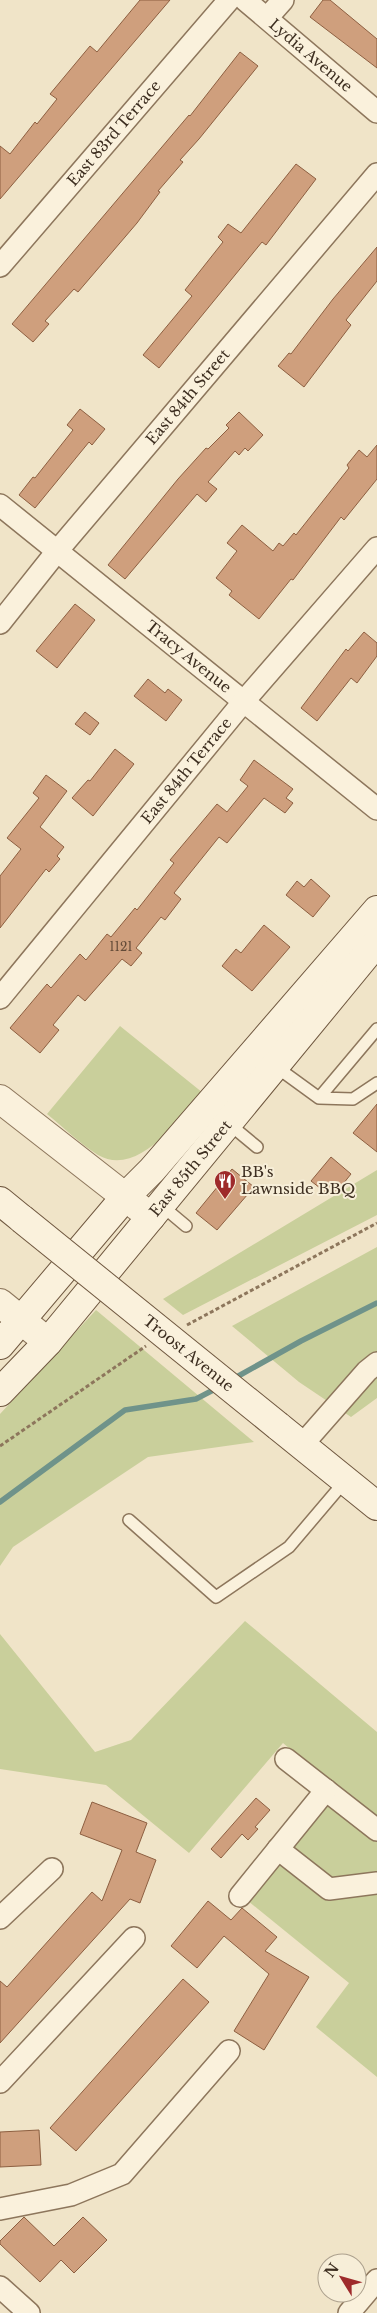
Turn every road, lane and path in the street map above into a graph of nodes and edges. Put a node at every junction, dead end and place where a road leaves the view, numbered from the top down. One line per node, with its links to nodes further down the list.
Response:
1 (229, 0): 7 (street, East 83rd Terrace)
2 (245, 0): 4 (street, Lydia Avenue)
3 (283, 0): 4 (street)
4 (267, 18): 5 (street, Lydia Avenue)
5 (377, 112)
6 (377, 174): 10 (street, East 84th Street)
7 (0, 266)
8 (0, 505): 10 (street, Tracy Avenue)
9 (377, 548): 12 (street, East 84th Terrace)
10 (58, 550): 11 (street, East 84th Street); 12 (street, Tracy Avenue)
11 (0, 623)
12 (244, 700): 13 (street, Tracy Avenue); 16 (street, East 84th Terrace)
13 (377, 809)
14 (377, 910): 24 (main road, East 85th Street)
15 (375, 949): 18 (main road, East 85th Street)
16 (0, 998)
17 (377, 1029): 20 (lane)
18 (275, 1066): 20 (lane); 22 (main road, East 85th Street)
19 (377, 1083): 20 (lane)
20 (319, 1098)
21 (0, 1099): 24 (main road)
22 (228, 1123): 23 (lane); 26 (main road, East 85th Street)
23 (257, 1147)
24 (126, 1196): 26 (main road); 29 (main road, East 85th Street)
25 (0, 1200): 34 (main road, Troost Avenue, bridge)
26 (156, 1211): 27 (lane); 30 (main road, East 85th Street)
27 (186, 1226)
28 (0, 1302): 29 (main road)
29 (22, 1320): 30 (main road); 31 (main road, East 85th Street)
30 (48, 1342): 33 (main road, East 85th Street)
31 (0, 1345)
32 (377, 1363): 34 (street)
33 (0, 1392)
34 (302, 1445): 35 (main road, Troost Avenue)
35 (345, 1481): 36 (main road, Troost Avenue); 37 (lane)
36 (377, 1506)
37 (130, 1520)
38 (286, 1759): 39 (street)
39 (326, 1790): 40 (street); 41 (street)
40 (377, 1830)
41 (278, 1849): 43 (street); 44 (street)
42 (52, 1869): 45 (street)
43 (377, 1883)
44 (240, 1896)
45 (0, 1918)
46 (134, 1938): 48 (street)
47 (229, 2051): 49 (street)
48 (0, 2082)
49 (0, 2209)
50 (377, 2280): 53 (street)
51 (0, 2287): 52 (street)
52 (29, 2313)
53 (349, 2313)

